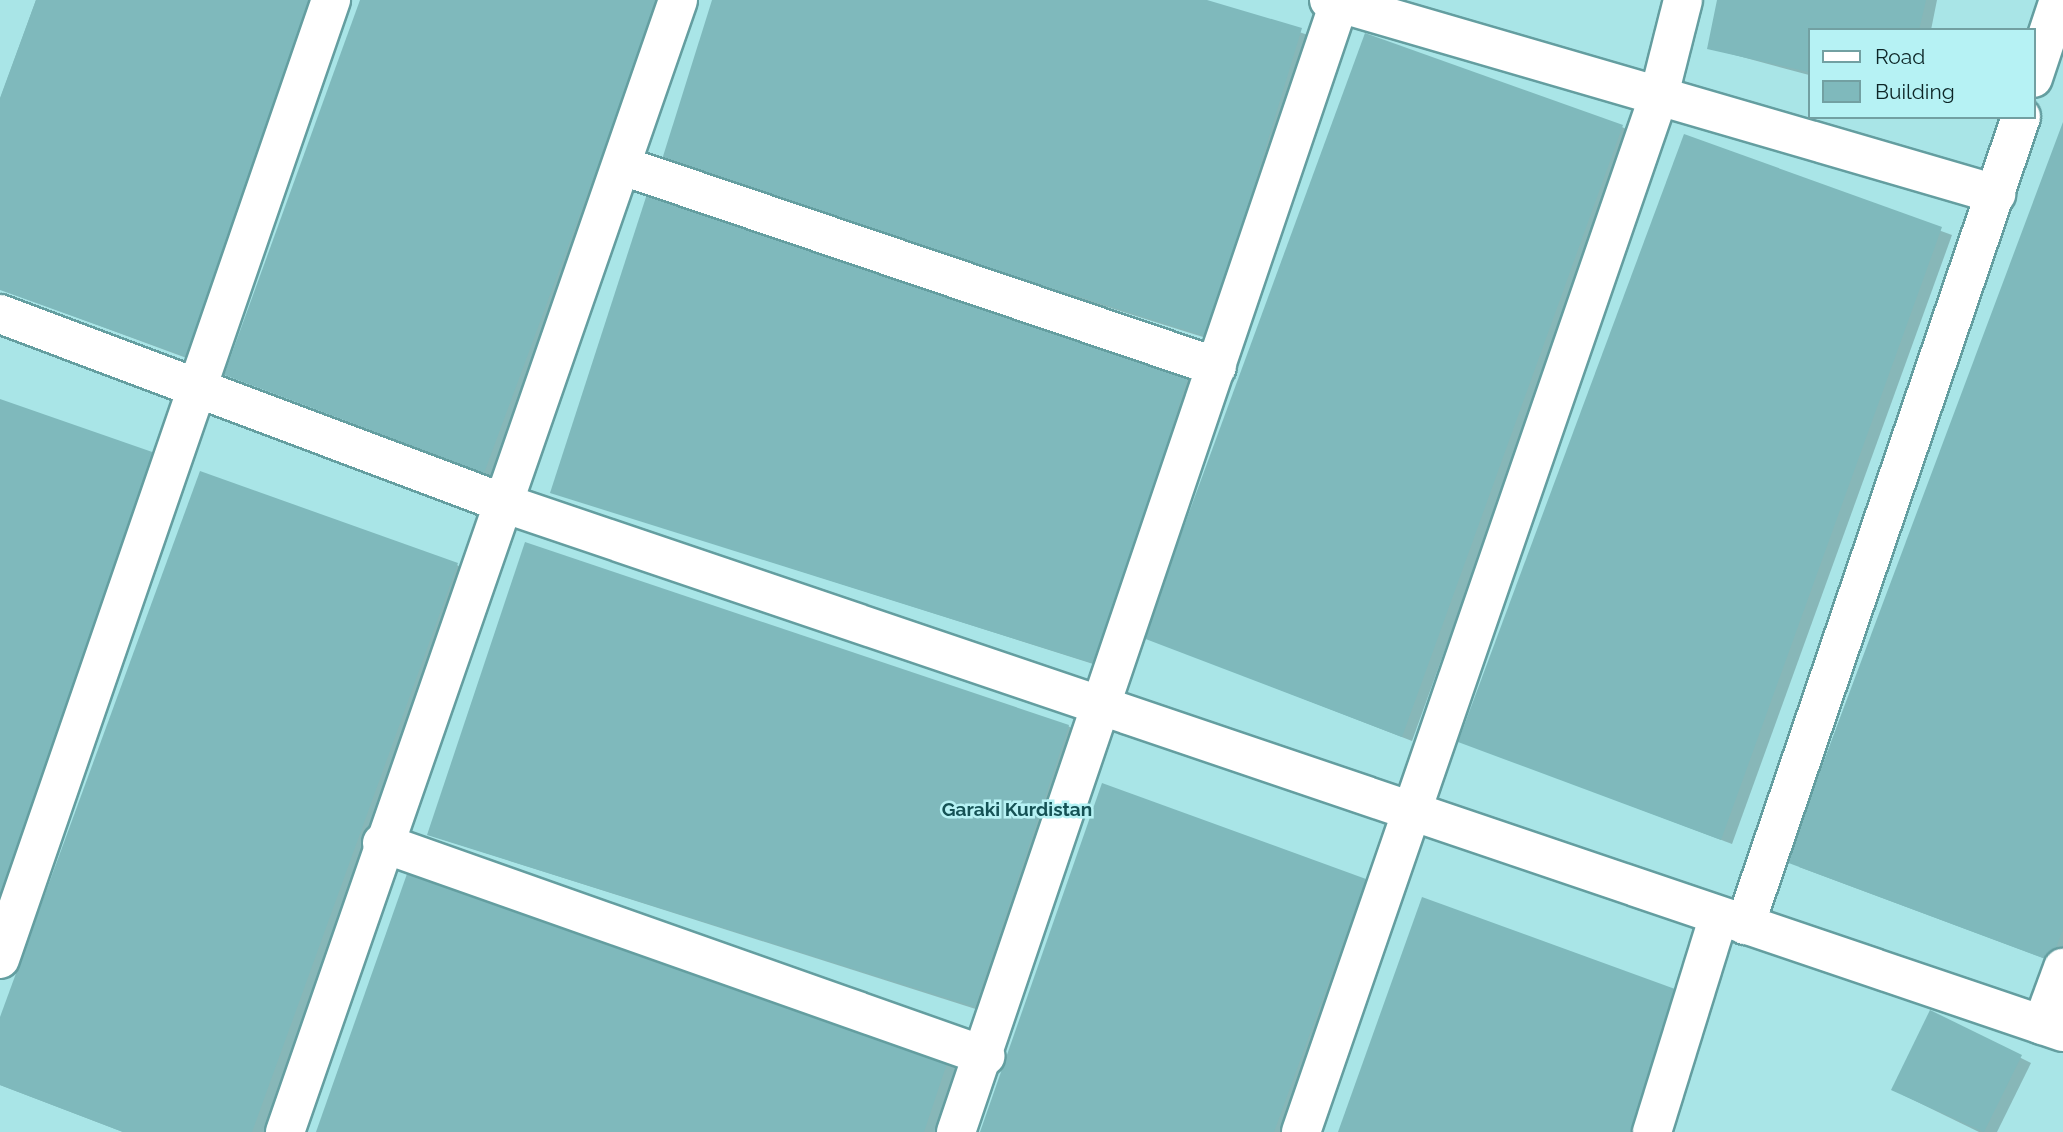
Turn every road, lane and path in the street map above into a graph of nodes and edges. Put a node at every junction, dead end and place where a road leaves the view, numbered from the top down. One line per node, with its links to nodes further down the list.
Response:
1 (331, 0): 13 (street)
2 (678, 0): 9 (street)
3 (1683, 0): 7 (street)
4 (2059, 0): 6 (street)
5 (1334, 1): 7 (street); 12 (street)
6 (2035, 72)
7 (1660, 95): 10 (street); 16 (street)
8 (2020, 119): 10 (street)
9 (623, 166): 12 (street); 14 (street)
10 (1996, 194): 18 (street)
11 (0, 314): 13 (street)
12 (1217, 367): 15 (street)
13 (194, 388): 14 (street); 19 (street)
14 (506, 504): 15 (street); 17 (street)
15 (1100, 700): 16 (street); 22 (street)
16 (1416, 811): 18 (street); 25 (street)
17 (382, 843): 22 (street); 23 (street)
18 (1732, 920): 21 (street); 26 (street)
19 (0, 959)
20 (2063, 968): 21 (street)
21 (2052, 1028)
22 (985, 1056): 24 (street)
23 (285, 1132)
24 (956, 1132)
25 (1301, 1132)
26 (1651, 1132)

